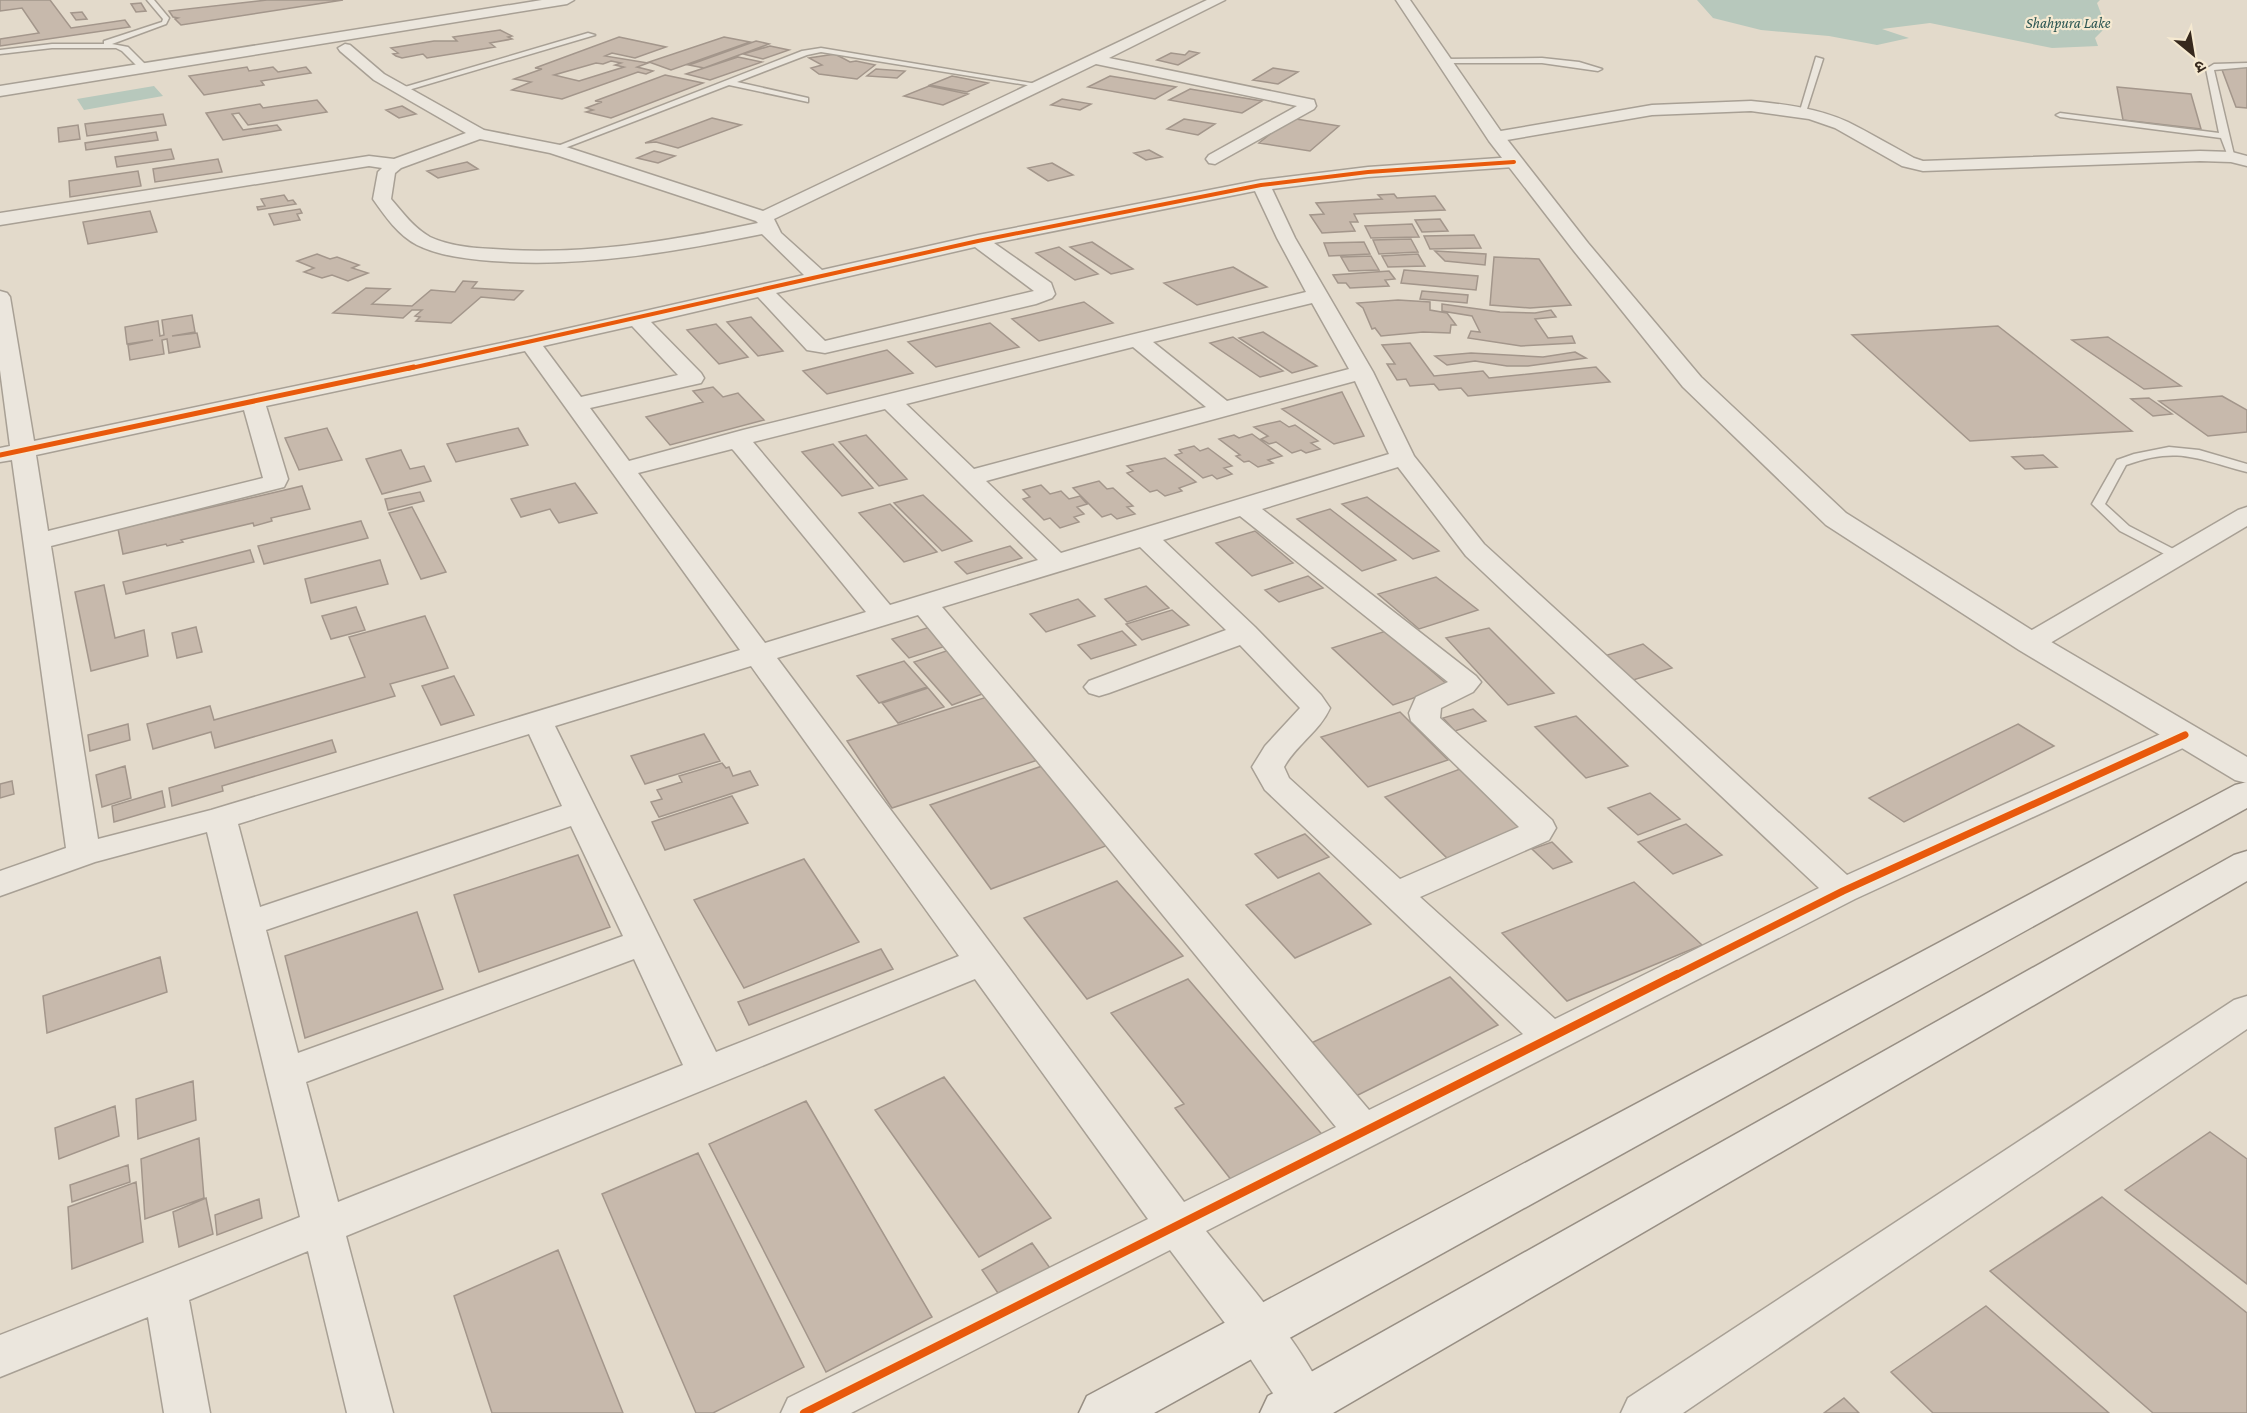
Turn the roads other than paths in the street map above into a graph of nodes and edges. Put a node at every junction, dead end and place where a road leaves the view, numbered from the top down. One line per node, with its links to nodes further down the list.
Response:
1 (150, 0): 6 (lane)
2 (567, 0): 13 (street)
3 (1218, 0): 9 (street)
4 (1403, 0): 11 (street)
5 (591, 35): 17 (lane)
6 (102, 44): 8 (lane); 13 (lane)
7 (345, 48): 17 (street)
8 (0, 52)
9 (1095, 59): 16 (street); 26 (street)
10 (1819, 59): 20 (lane)
11 (1445, 62): 14 (lane); 24 (street)
12 (2247, 65): 23 (lane)
13 (144, 68): 18 (street)
14 (1598, 69)
15 (728, 82): 16 (lane); 19 (lane); 25 (lane)
16 (1040, 86): 32 (street)
17 (402, 89): 22 (street)
18 (0, 91)
19 (805, 100)
20 (1802, 112): 24 (street); 27 (street)
21 (2060, 115): 23 (lane)
22 (479, 134): 25 (street); 29 (street)
23 (2224, 136): 27 (lane)
24 (1495, 137): 28 (street)
25 (554, 149): 32 (street)
26 (1215, 159)
27 (2240, 159)
28 (1514, 162): 30 (street); 61 (street)
29 (395, 164): 31 (street); 32 (street)
30 (1261, 185): 33 (street); 36 (street)
31 (0, 219)
32 (766, 222): 34 (street)
33 (978, 240): 34 (street); 35 (street)
34 (818, 277): 35 (street)
35 (761, 289): 38 (street)
36 (1318, 295): 39 (street); 41 (street)
37 (0, 297): 47 (street)
38 (636, 318): 40 (street); 44 (street)
39 (1137, 340): 43 (street); 45 (street)
40 (530, 343): 42 (street); 44 (street)
41 (1362, 372): 45 (street); 48 (street)
42 (253, 400): 47 (street); 55 (street)
43 (890, 401): 46 (street); 51 (street)
44 (575, 405): 50 (street)
45 (1222, 409): 51 (street)
46 (741, 439): 50 (street); 59 (street)
47 (12, 453): 55 (street)
48 (1403, 458): 52 (street); 73 (street)
49 (2247, 468): 56 (lane)
50 (623, 470): 62 (street)
51 (969, 478): 57 (street)
52 (1244, 507): 54 (street); 74 (street)
53 (2247, 515): 56 (street)
54 (1145, 537): 57 (street); 60 (street)
55 (37, 542): 70 (street)
56 (2178, 557): 61 (street)
57 (1057, 564): 58 (street)
58 (924, 604): 59 (street); 82 (street)
59 (884, 616): 62 (street)
60 (1245, 633): 63 (street); 74 (street)
61 (2030, 643): 65 (street)
62 (758, 655): 64 (street); 77 (street)
63 (1099, 687)
64 (538, 722): 68 (street); 69 (street)
65 (2185, 735): 66 (street); 73 (street)
66 (2247, 772)
67 (2247, 793): 86 (street)
68 (581, 811): 75 (street); 76 (street)
69 (220, 818): 70 (street); 75 (street)
70 (84, 854): 72 (street)
71 (2247, 864): 88 (street)
72 (0, 884)
73 (1843, 891): 79 (street)
74 (1396, 894): 79 (street)
75 (247, 924): 81 (street)
76 (644, 942): 80 (street); 81 (street)
77 (983, 961): 80 (street); 83 (street)
78 (2247, 1010): 93 (street)
79 (1551, 1038): 82 (street)
80 (706, 1072): 84 (street)
81 (284, 1074): 84 (street)
82 (1364, 1132): 83 (street)
83 (1177, 1226): 86 (street); 91 (street)
84 (323, 1227): 85 (street); 90 (street)
85 (165, 1290): 87 (street); 89 (street)
86 (1256, 1329): 88 (street); 92 (street)
87 (0, 1356)
88 (1300, 1409)
89 (187, 1413)
90 (370, 1413)
91 (804, 1413)
92 (1105, 1413)
93 (1644, 1413)

